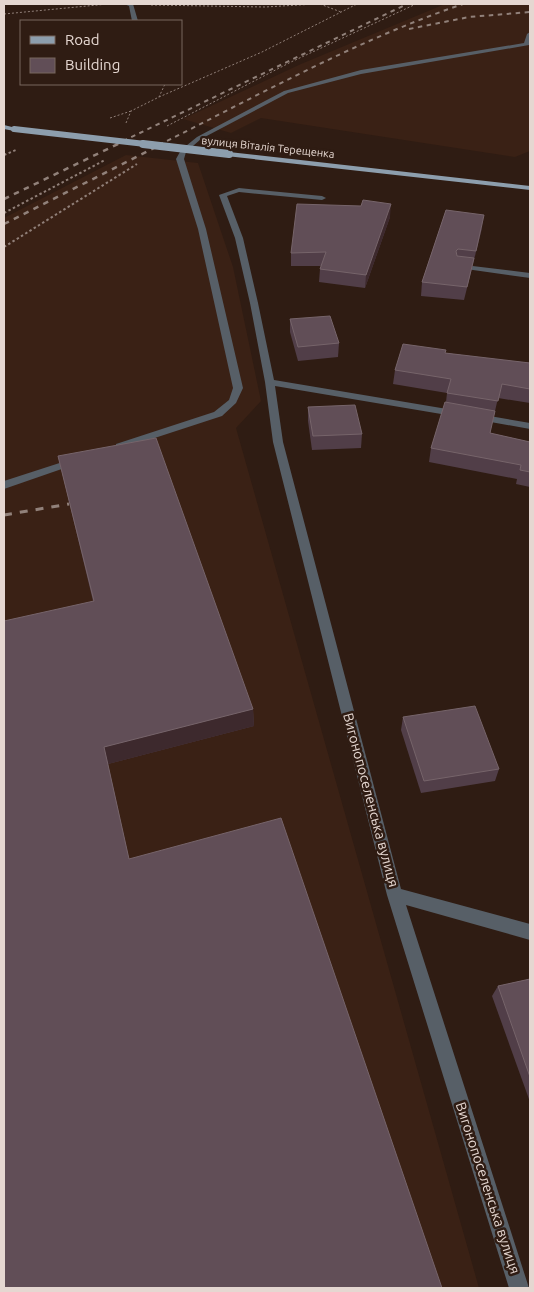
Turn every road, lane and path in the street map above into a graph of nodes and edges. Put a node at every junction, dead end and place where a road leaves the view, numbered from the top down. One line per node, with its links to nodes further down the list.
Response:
1 (128, 4): 8 (street)
2 (316, 4): 6 (path)
3 (320, 4): 7 (path)
4 (357, 4): 7 (path)
5 (416, 4): 13 (path)
6 (265, 7)
7 (342, 13): 11 (path)
8 (135, 20)
9 (530, 34): 23 (street)
10 (165, 85): 11 (path)
11 (159, 97): 14 (path)
12 (4, 127): 16 (main road, вулиця Віталія Терещенка, bridge)
13 (165, 127)
14 (124, 129)
15 (108, 159): 18 (path)
16 (530, 188)
17 (322, 198): 21 (street, Вигонопоселенська вулиця)
18 (4, 213)
19 (459, 266): 20 (street)
20 (530, 276)
21 (270, 382): 22 (street); 26 (street, Вигонопоселенська вулиця)
22 (530, 426)
23 (110, 450)
24 (83, 459): 25 (street)
25 (4, 485)
26 (395, 895): 27 (street); 28 (street, Вигонопоселенська вулиця)
27 (530, 932)
28 (519, 1288)

